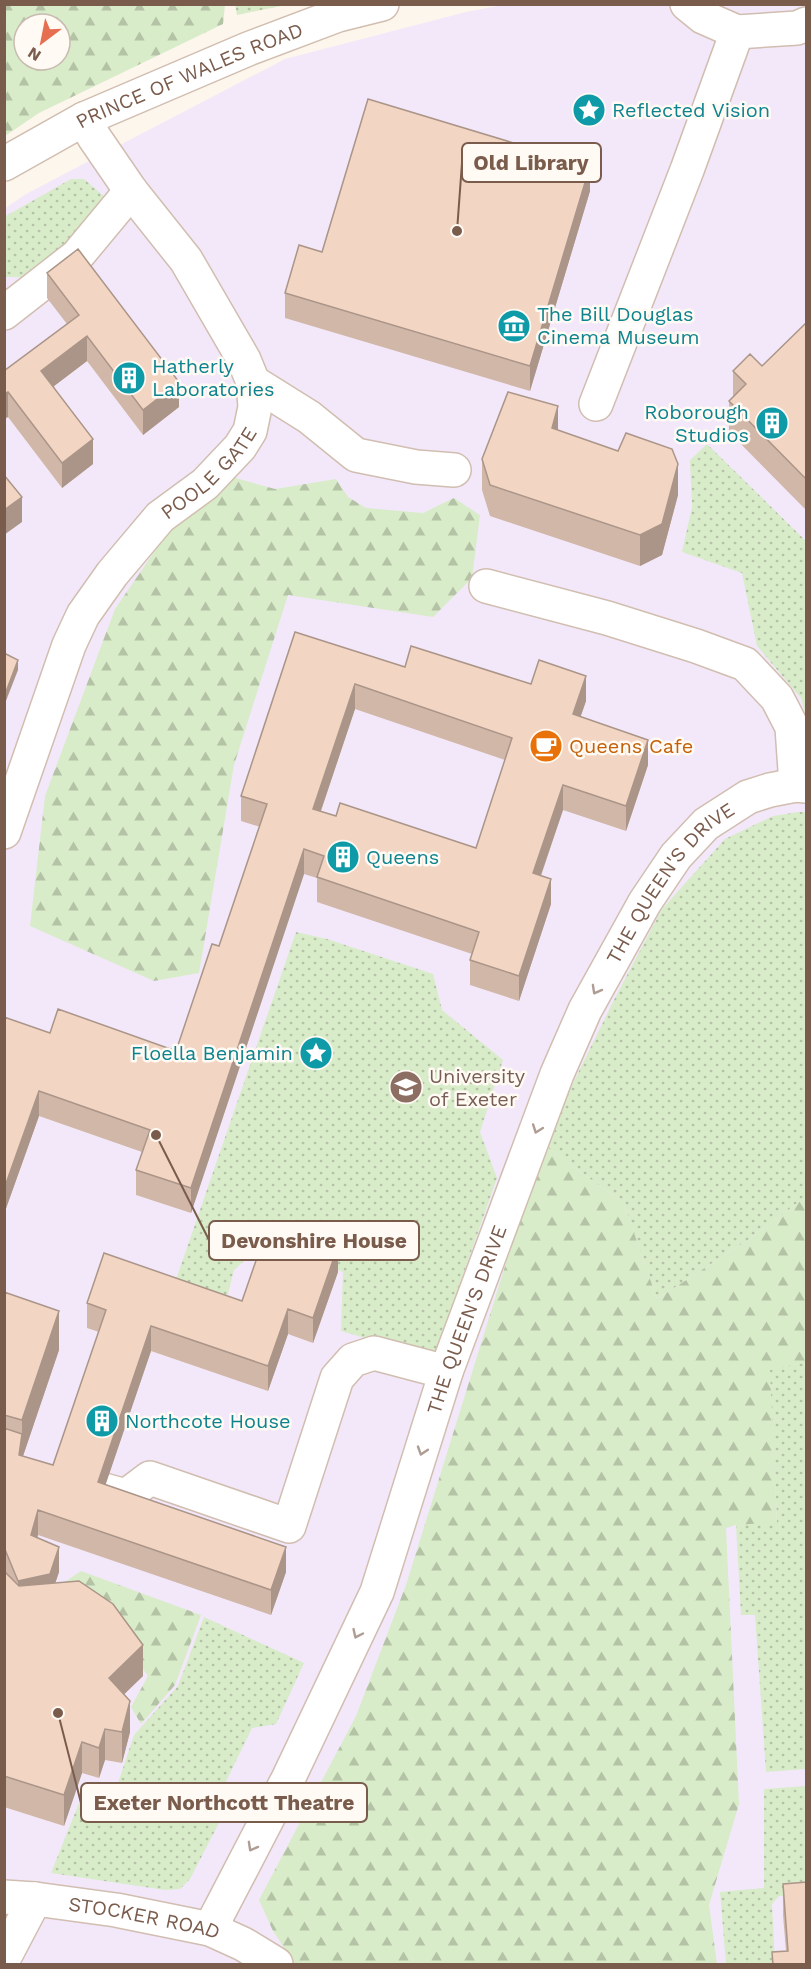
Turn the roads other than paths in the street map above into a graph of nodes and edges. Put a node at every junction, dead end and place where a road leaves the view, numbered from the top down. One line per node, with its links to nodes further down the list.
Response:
1 (382, 4): 5 (street, PRINCE OF WALES ROAD)
2 (687, 4): 4 (street)
3 (807, 24): 4 (street)
4 (737, 32): 10 (street)
5 (84, 119): 6 (street, PRINCE OF WALES ROAD); 7 (street, POOLE GATE)
6 (4, 164)
7 (131, 191): 8 (street); 9 (street, POOLE GATE)
8 (4, 313)
9 (253, 382): 11 (street); 14 (street, POOLE GATE)
10 (596, 404)
11 (454, 470)
12 (486, 586): 13 (street)
13 (801, 786): 15 (street, THE QUEEN'S DRIVE, one-way to 15)
14 (4, 832)
15 (446, 1372): 16 (street); 18 (street, THE QUEEN'S DRIVE, one-way to 18)
16 (104, 1490)
17 (20, 1898): 18 (street, STOCKER ROAD); 19 (street)
18 (210, 1929): 20 (street, STOCKER ROAD)
19 (4, 1958)
20 (276, 1965)

